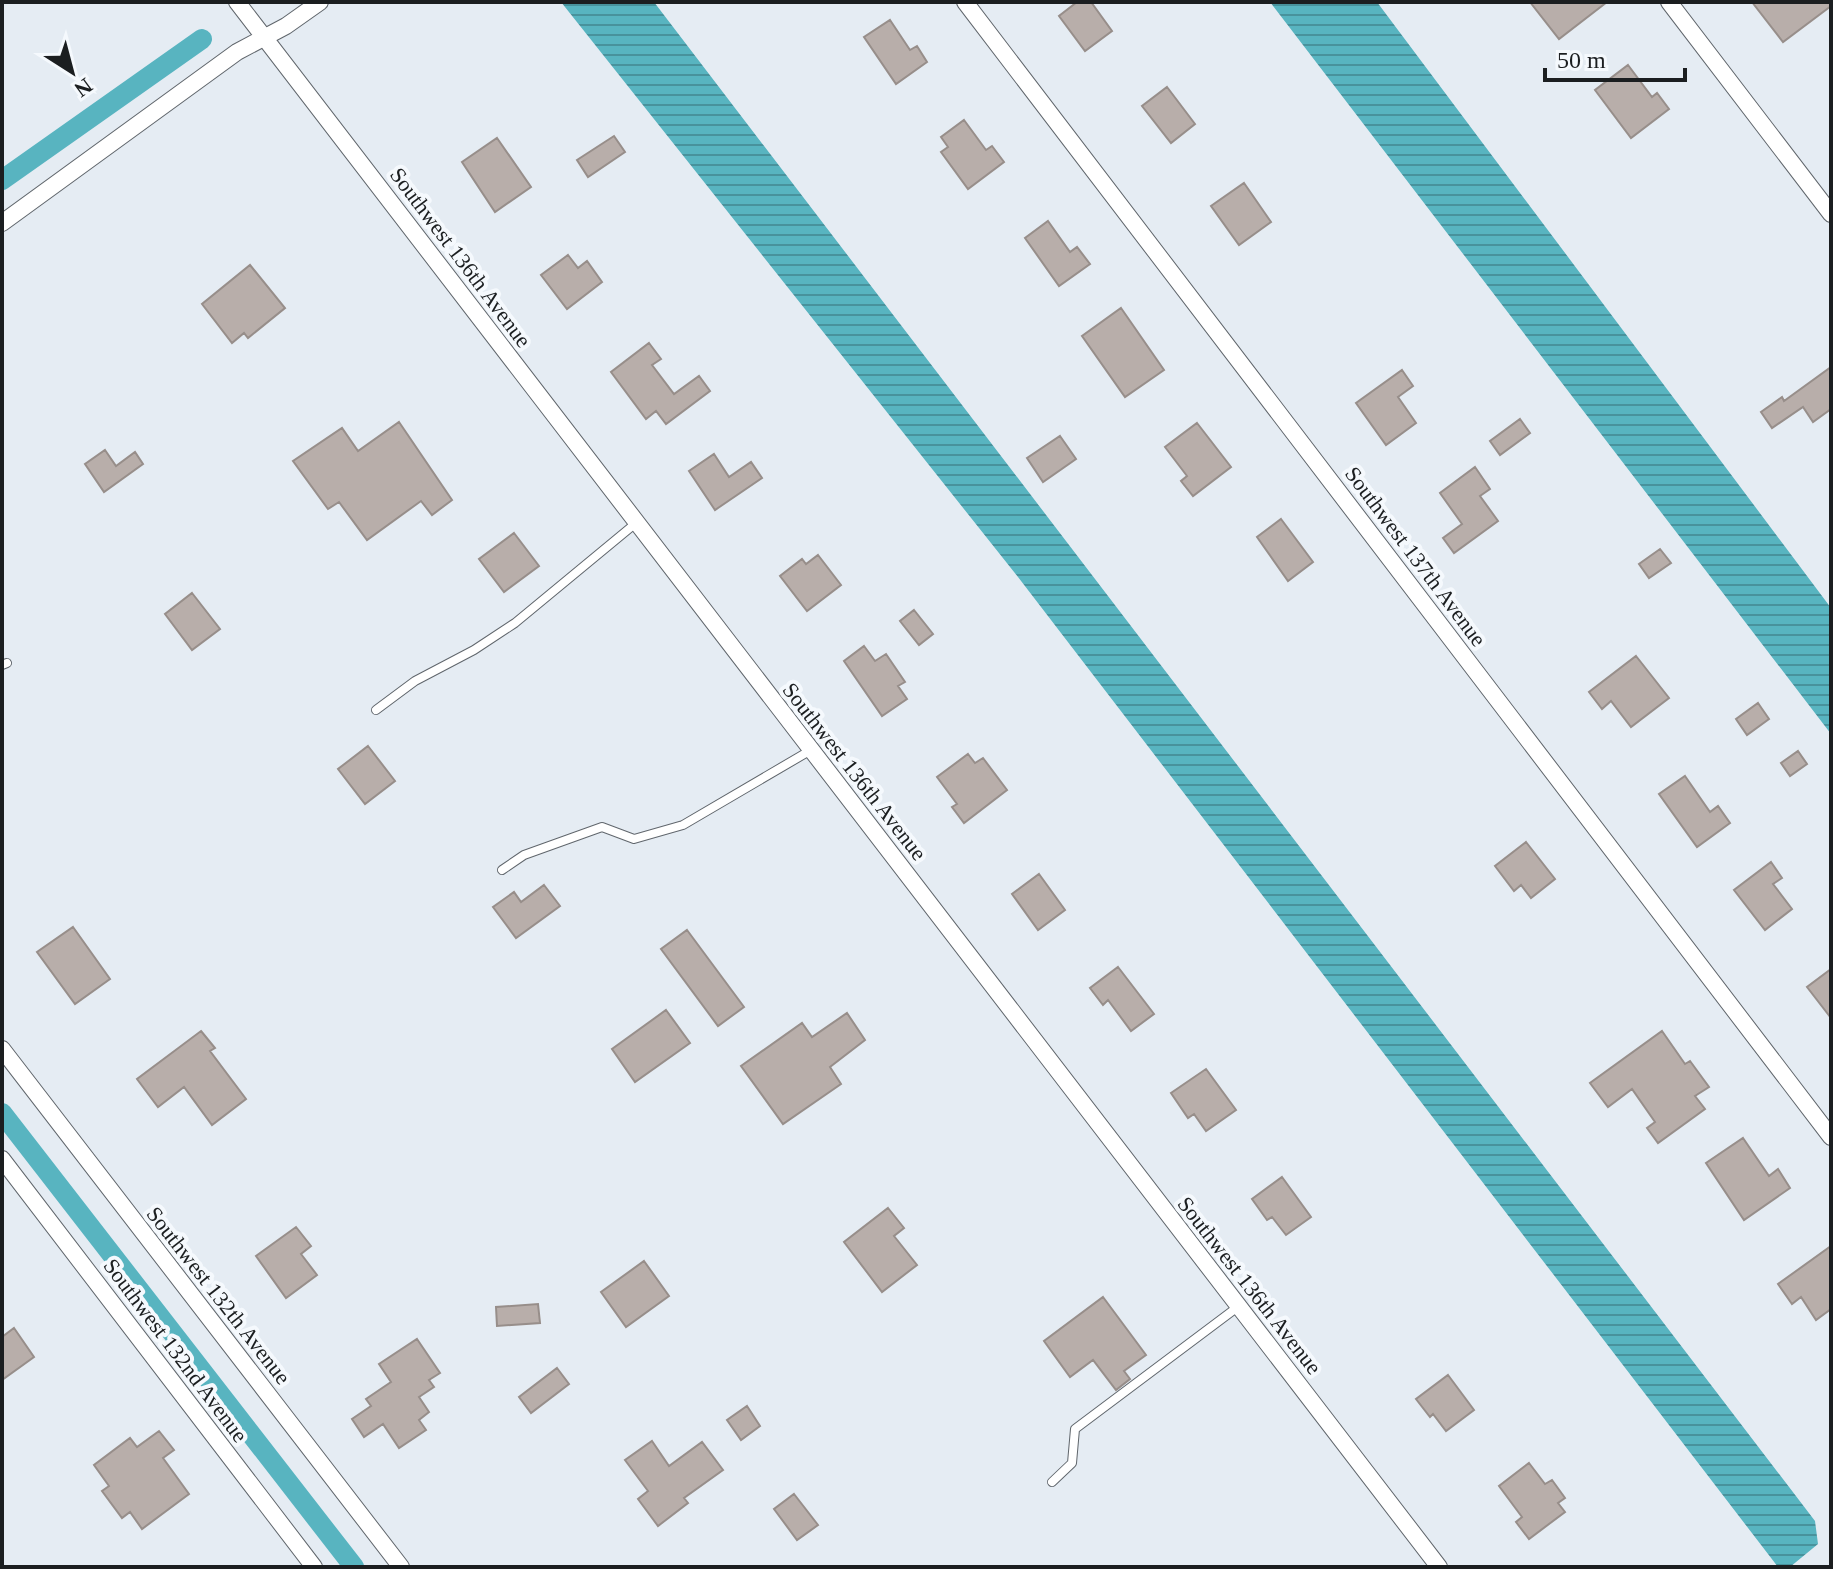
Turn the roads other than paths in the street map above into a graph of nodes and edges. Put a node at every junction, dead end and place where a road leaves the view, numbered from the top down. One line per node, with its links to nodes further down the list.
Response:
1 (237, 2): 5 (street, Southwest 136th Avenue)
2 (320, 2): 5 (street)
3 (965, 2): 13 (street, Southwest 137th Avenue)
4 (1669, 2): 6 (street)
5 (265, 38): 7 (street); 8 (street, Southwest 136th Avenue)
6 (1831, 214)
7 (2, 223)
8 (637, 522): 9 (lane); 10 (street, Southwest 136th Avenue)
9 (376, 710)
10 (811, 750): 11 (lane); 15 (street, Southwest 136th Avenue)
11 (502, 870)
12 (2, 1049): 18 (street, Southwest 132th Avenue)
13 (1831, 1137)
14 (2, 1159): 17 (street, Southwest 132nd Avenue)
15 (1239, 1306): 16 (lane); 19 (street, Southwest 136th Avenue)
16 (1052, 1482)
17 (314, 1567)
18 (401, 1567)
19 (1439, 1567)

